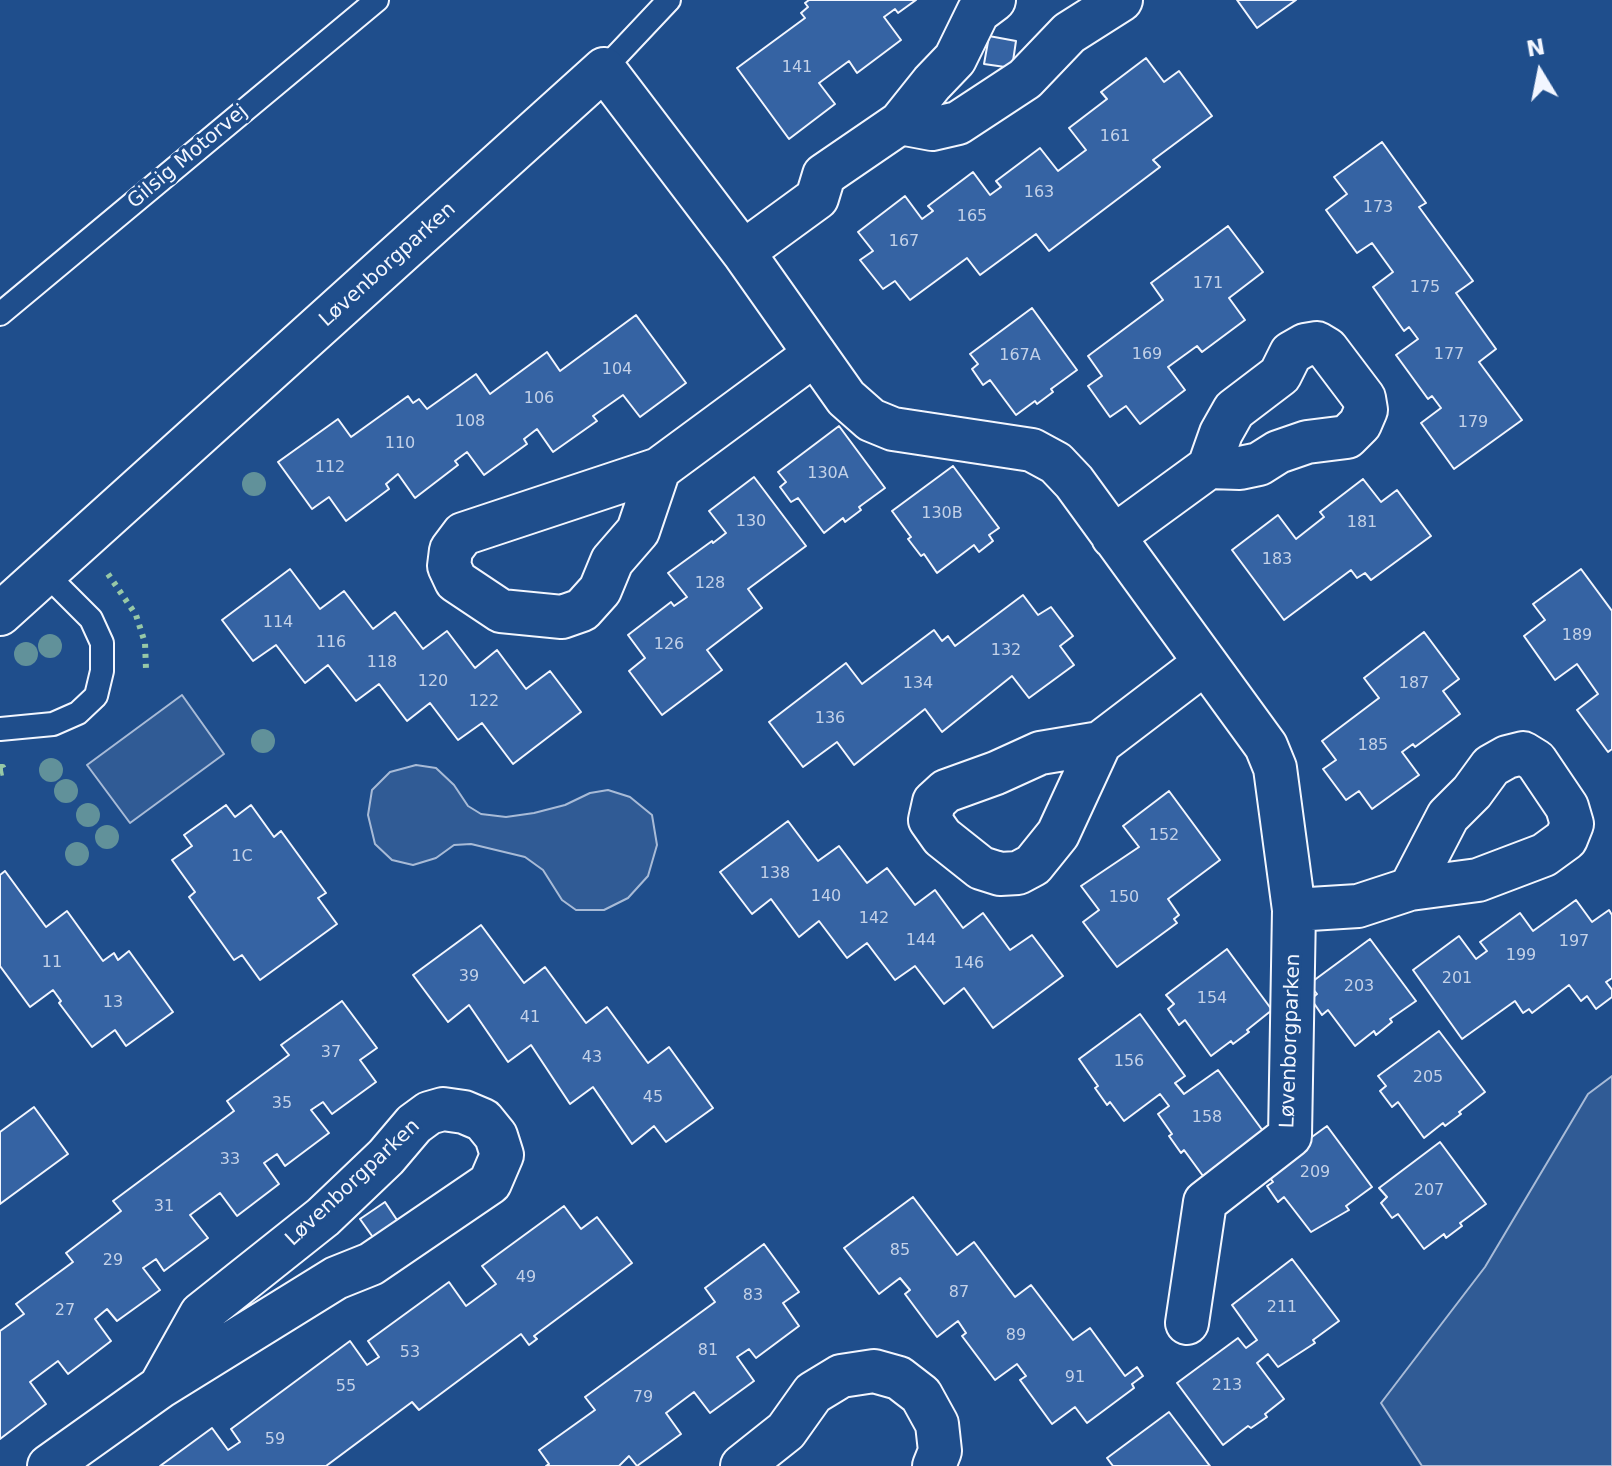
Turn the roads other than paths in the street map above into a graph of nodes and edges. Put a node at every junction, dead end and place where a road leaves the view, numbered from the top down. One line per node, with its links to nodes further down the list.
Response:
1 (377, 0): 8 (lane, Gilsig Motorvej)
2 (669, 0): 5 (lane)
3 (994, 0): 6 (street)
4 (1121, 0): 6 (street)
5 (604, 69): 7 (street, Løvenborgparken); 13 (street, Løvenborgparken)
6 (900, 123): 7 (street)
7 (743, 252): 9 (street, Løvenborgparken)
8 (0, 314)
9 (815, 354): 11 (street); 12 (street, Løvenborgparken)
10 (1209, 467): 12 (street)
11 (659, 469): 11 (street)
12 (1113, 537): 15 (street, Løvenborgparken)
13 (46, 574): 14 (street, Løvenborgparken); 16 (lane)
14 (0, 614)
15 (1205, 663): 17 (street); 19 (street, Løvenborgparken)
16 (0, 729)
17 (1100, 743)
18 (1410, 889): 19 (street)
19 (1294, 910): 20 (street, Løvenborgparken)
20 (1187, 1323)
21 (160, 1387): 21 (street, Løvenborgparken); 22 (street, Løvenborgparken)
22 (49, 1466)
23 (742, 1466): 24 (street)
24 (934, 1466)

